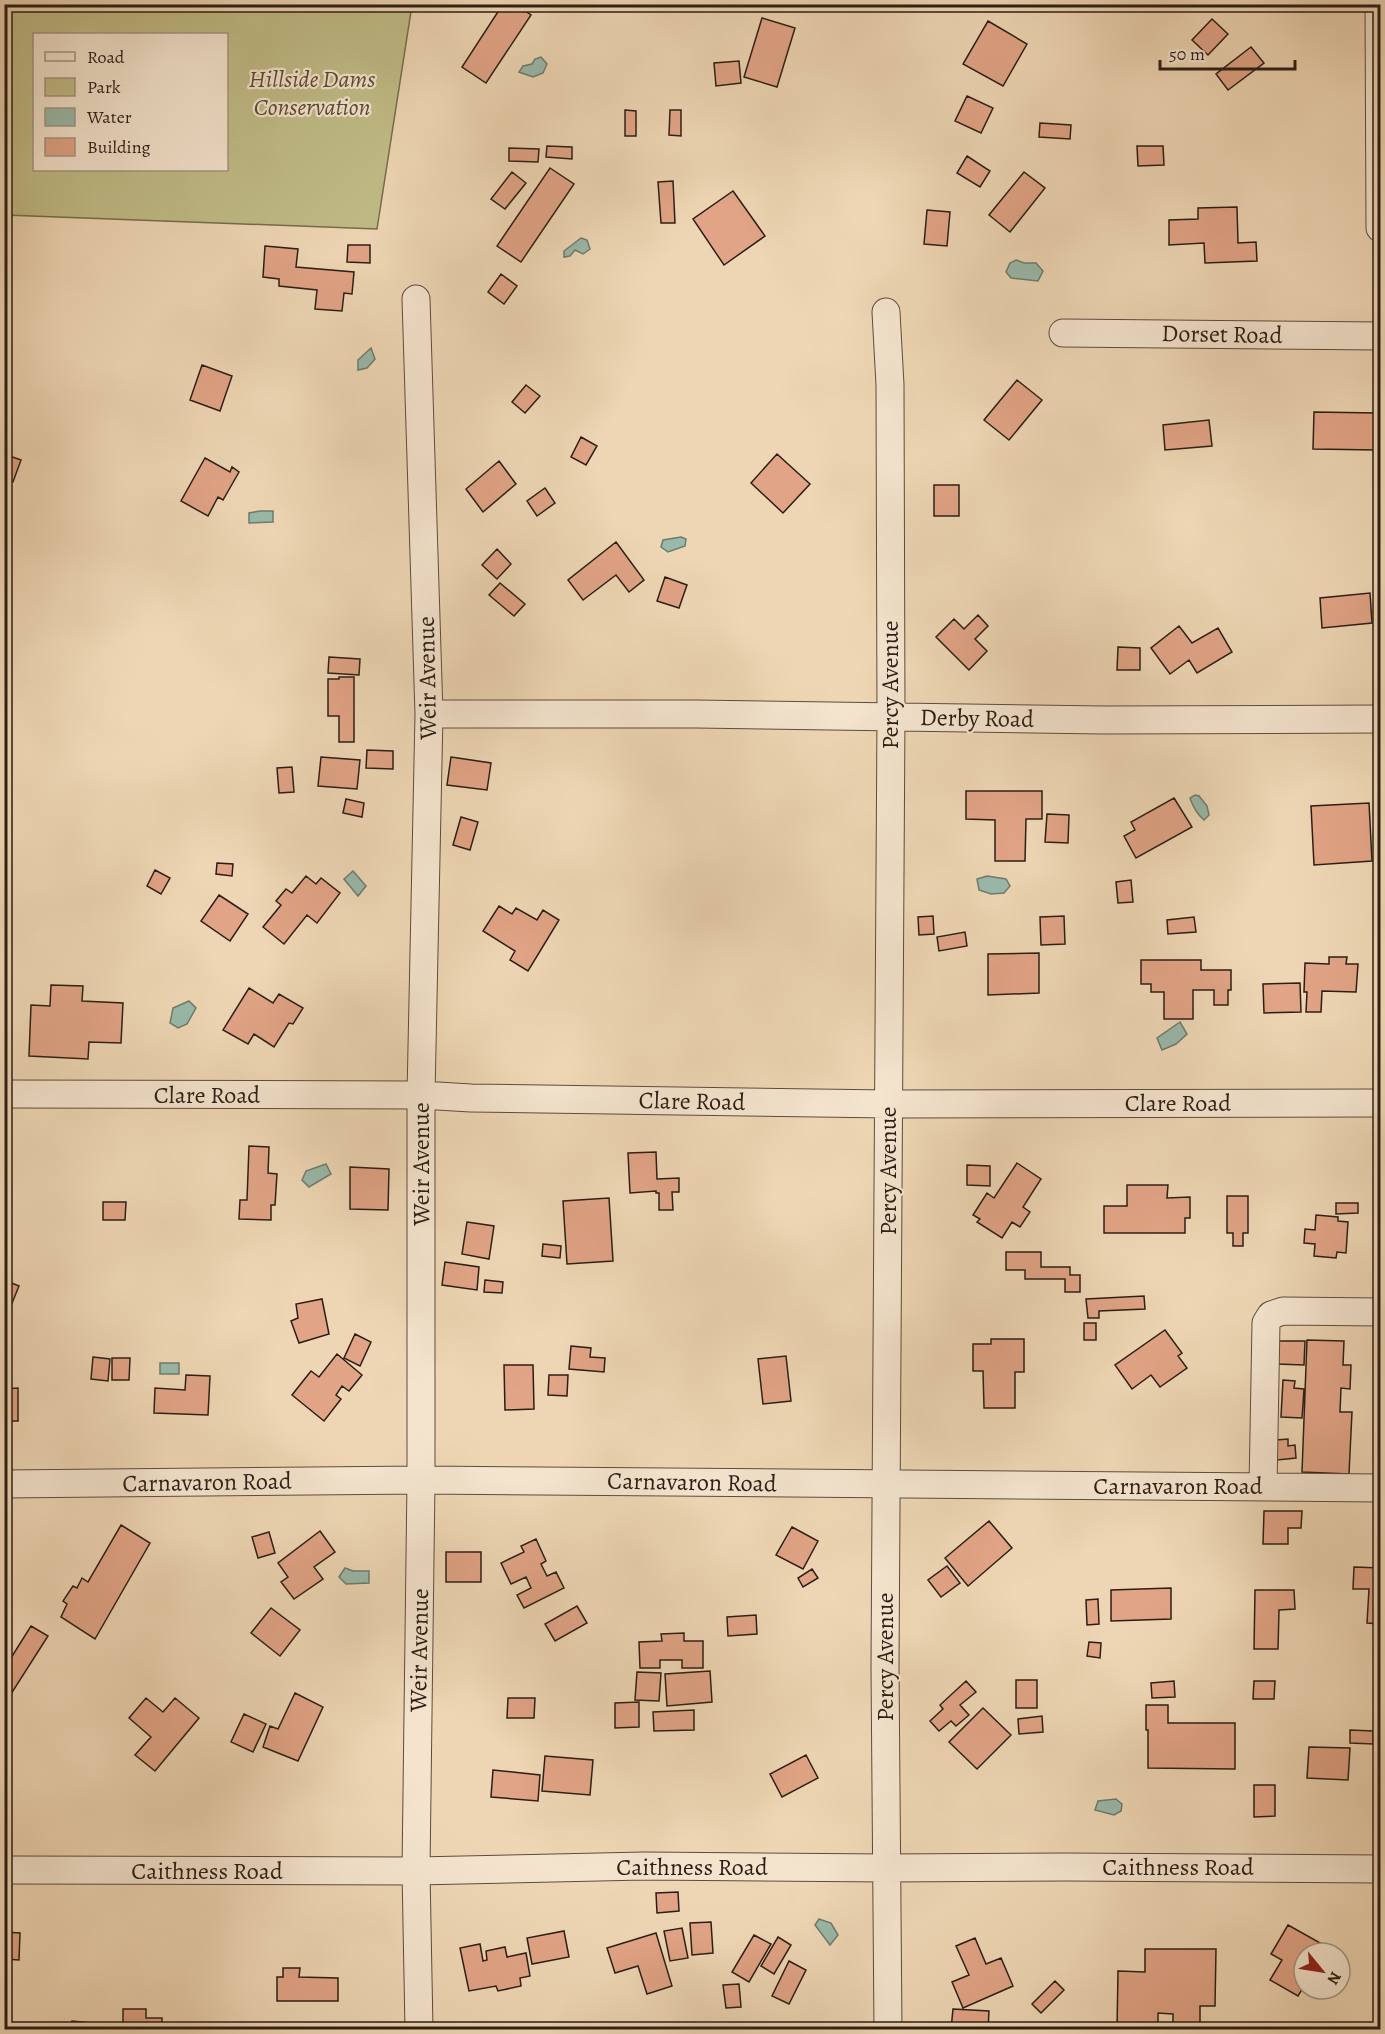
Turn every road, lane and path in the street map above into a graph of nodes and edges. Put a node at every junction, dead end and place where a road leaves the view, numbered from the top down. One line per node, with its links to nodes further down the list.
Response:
1 (1379, 4): 2 (street)
2 (1380, 228)
3 (416, 299): 7 (street, Weir Avenue)
4 (886, 312): 8 (street, Percy Avenue)
5 (1063, 333): 6 (street, Dorset Road)
6 (1380, 336)
7 (429, 714): 8 (street, Derby Road); 11 (street, Weir Avenue)
8 (891, 716): 9 (street, Derby Road); 13 (street, Percy Avenue)
9 (1380, 719)
10 (4, 1094): 11 (street, Clare Road)
11 (421, 1095): 13 (street, Clare Road); 15 (street, Weir Avenue)
12 (1380, 1103): 13 (street, Clare Road)
13 (889, 1104): 17 (street, Percy Avenue)
14 (1380, 1312): 18 (street)
15 (421, 1480): 16 (street, Carnavaron Road); 17 (street, Carnavaron Road); 23 (street, Weir Avenue)
16 (4, 1484)
17 (886, 1484): 18 (street, Carnavaron Road); 20 (street, Percy Avenue)
18 (1263, 1487): 19 (street, Carnavaron Road)
19 (1380, 1488)
20 (886, 1868): 21 (street, Caithness Road); 23 (street, Caithness Road); 25 (street, Percy Avenue)
21 (1380, 1869)
22 (4, 1870): 23 (street, Caithness Road)
23 (416, 1870): 24 (street, Weir Avenue)
24 (418, 2030)
25 (888, 2030)

